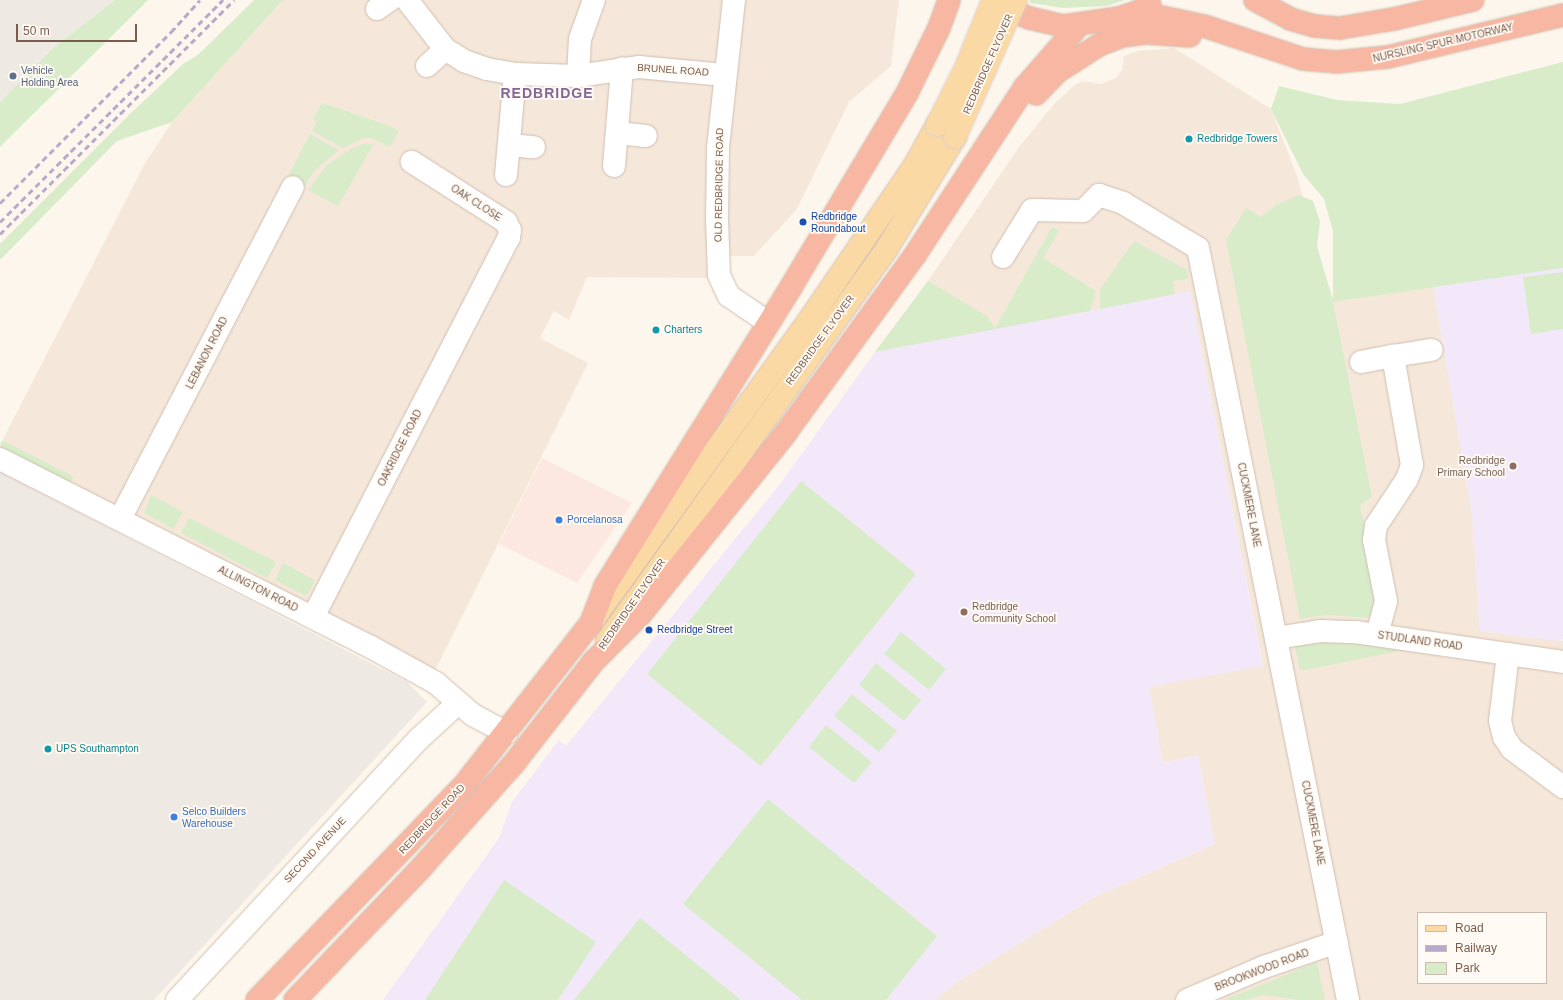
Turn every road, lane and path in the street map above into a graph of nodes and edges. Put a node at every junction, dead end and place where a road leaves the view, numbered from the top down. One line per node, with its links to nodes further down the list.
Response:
1 (407, 0): 13 (street, BRUNEL ROAD)
2 (594, 0): 19 (street)
3 (734, 0): 18 (street, OLD REDBRIDGE ROAD)
4 (949, 0): 31 (highway, REDBRIDGE ROAD)
5 (986, 0): 12 (highway)
6 (993, 0): 38 (main road, REDBRIDGE FLYOVER, bridge)
7 (1016, 0): 42 (main road, REDBRIDGE FLYOVER, bridge)
8 (1255, 0): 9 (highway)
9 (1473, 0)
10 (1147, 6): 12 (highway); 14 (highway, NURSLING SPUR MOTORWAY)
11 (1563, 15): 14 (highway, NURSLING SPUR MOTORWAY)
12 (1079, 25): 22 (highway)
13 (444, 48): 15 (street); 17 (street, BRUNEL ROAD)
14 (1303, 59): 22 (highway)
15 (427, 66)
16 (622, 68): 18 (street, BRUNEL ROAD); 19 (street, BRUNEL ROAD); 20 (street)
17 (515, 74): 19 (street, BRUNEL ROAD); 23 (street)
18 (725, 74): 31 (street, OLD REDBRIDGE ROAD)
19 (578, 76)
20 (617, 133): 21 (street); 26 (street)
21 (646, 136)
22 (990, 143): 42 (highway)
23 (509, 145): 24 (street); 27 (street)
24 (534, 147)
25 (412, 162): 30 (street, OAK CLOSE)
26 (614, 166)
27 (506, 175)
28 (293, 187): 36 (street, LEBANON ROAD)
29 (1003, 258): 40 (street, CUCKMERE LANE)
30 (488, 279): 37 (street, OAKRIDGE ROAD)
31 (769, 323): 38 (highway, REDBRIDGE ROAD)
32 (1432, 350): 33 (street)
33 (1393, 356): 34 (street); 39 (street)
34 (1362, 362)
35 (0, 459): 36 (street, ALLINGTON ROAD)
36 (120, 519): 37 (street, ALLINGTON ROAD)
37 (313, 617): 44 (street, ALLINGTON ROAD)
38 (591, 623): 45 (highway, REDBRIDGE ROAD)
39 (1377, 635): 40 (street, STUDLAND ROAD); 41 (street, STUDLAND ROAD)
40 (1276, 638): 47 (street, CUCKMERE LANE)
41 (1508, 654): 43 (street, STUDLAND ROAD); 46 (street)
42 (593, 662): 50 (highway)
43 (1563, 662)
44 (457, 704): 45 (street, ALLINGTON ROAD); 48 (street, SECOND AVENUE)
45 (507, 733): 49 (highway, REDBRIDGE ROAD)
46 (1563, 787)
47 (1337, 942): 51 (street, BROOKWOOD ROAD); 52 (street, CUCKMERE LANE)
48 (177, 1000)
49 (257, 1000)
50 (295, 1000)
51 (1187, 1000)
52 (1348, 1000)

